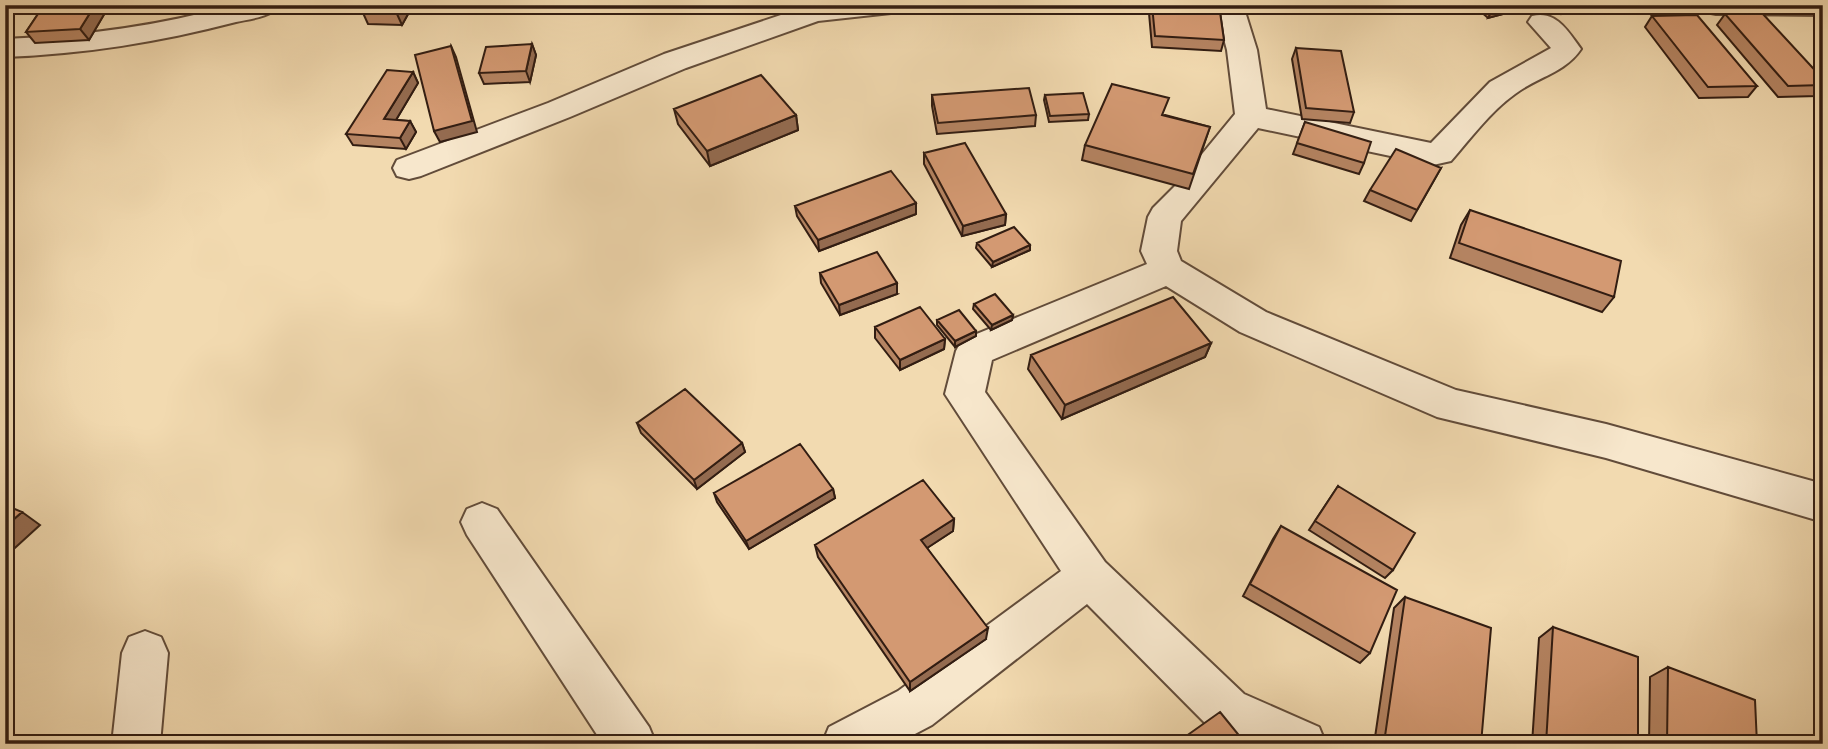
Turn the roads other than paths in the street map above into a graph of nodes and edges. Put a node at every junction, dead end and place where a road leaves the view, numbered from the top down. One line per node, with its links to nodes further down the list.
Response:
1 (145, 5): 10 (street)
2 (266, 5): 10 (street)
3 (896, 5): 13 (street)
4 (905, 5): 5 (street)
5 (1127, 5)
6 (1230, 5): 12 (street)
7 (1716, 6): 8 (street)
8 (1823, 7)
9 (1542, 22): 12 (street)
10 (121, 38): 11 (street)
11 (5, 48)
12 (1251, 116): 14 (street)
13 (409, 168)
14 (1168, 270): 15 (street); 17 (street)
15 (1823, 503)
16 (482, 522): 20 (street)
17 (1089, 576): 21 (street); 22 (street)
18 (145, 653): 19 (street)
19 (136, 744)
20 (632, 744)
21 (846, 744)
22 (1302, 744)

